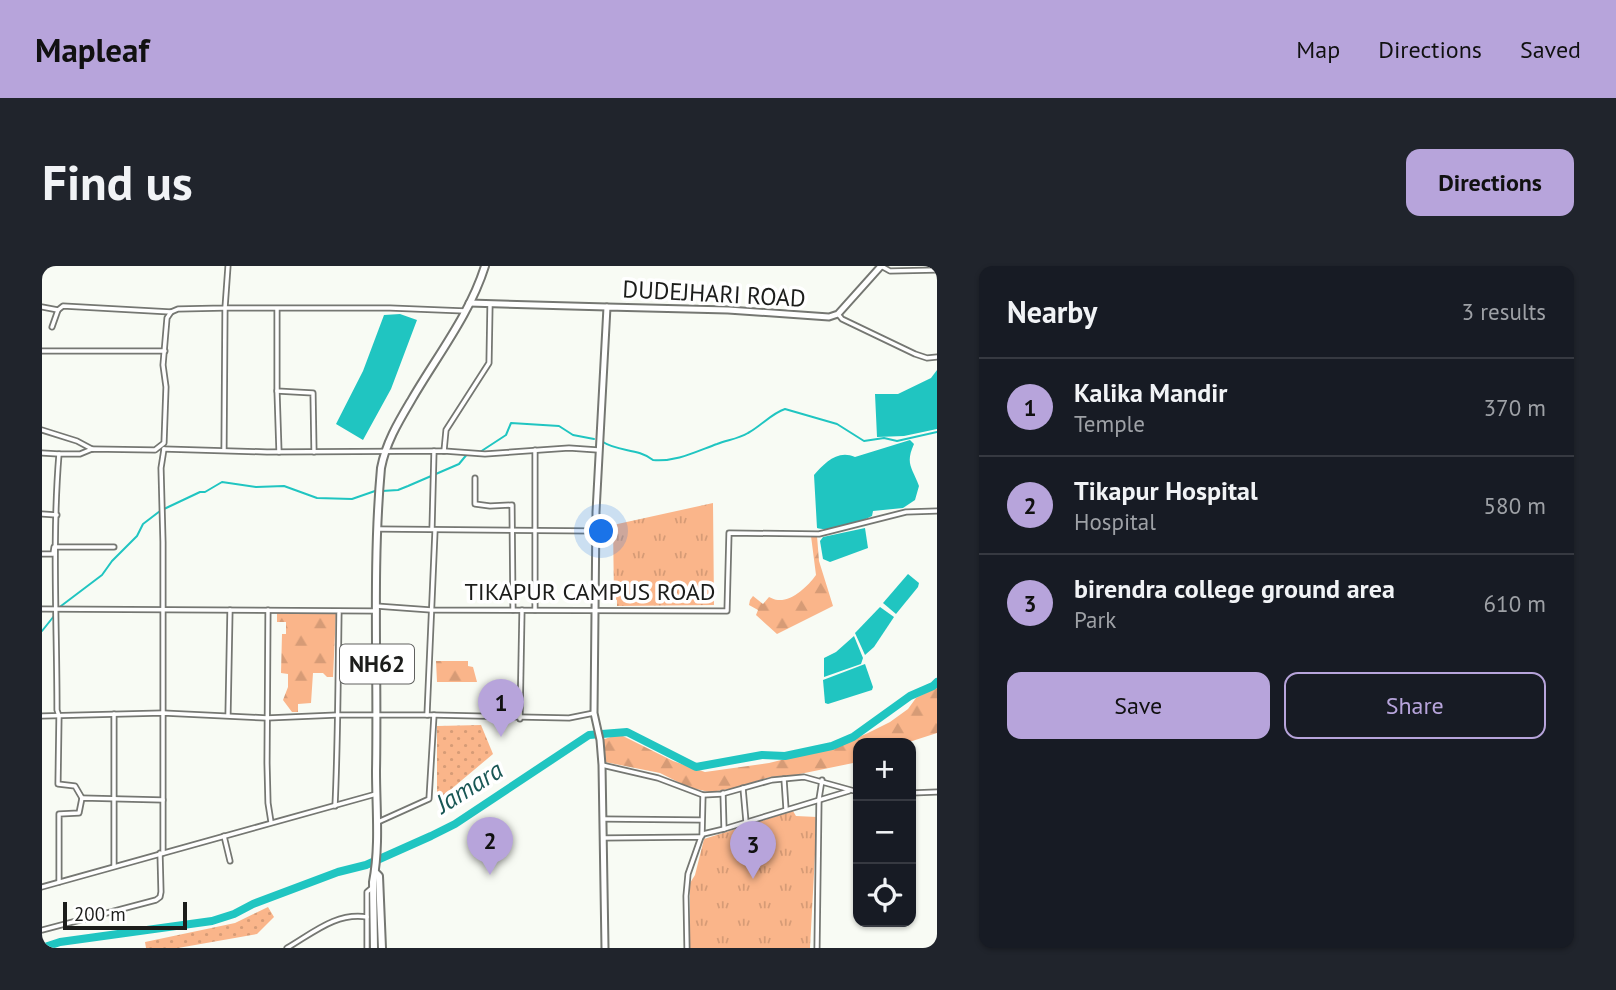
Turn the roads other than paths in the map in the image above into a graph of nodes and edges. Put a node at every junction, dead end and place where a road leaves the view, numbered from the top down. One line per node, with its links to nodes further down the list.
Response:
1 (228, 266): 9 (street)
2 (485, 266): 5 (main road, NH62)
3 (881, 266): 4 (street); 14 (street, DUDEJHARI ROAD)
4 (937, 270)
5 (469, 303): 6 (street); 12 (main road, NH62)
6 (490, 304): 8 (street); 27 (street)
7 (42, 307): 11 (street)
8 (607, 307): 14 (street, DUDEJHARI ROAD); 25 (street, DUDEJHARI ROAD)
9 (225, 308): 10 (street); 13 (street); 23 (street)
10 (277, 309): 12 (street); 19 (street)
11 (58, 310): 13 (street); 15 (street)
12 (465, 311): 30 (main road, NH62)
13 (170, 312): 17 (street)
14 (838, 314): 18 (street)
15 (52, 327)
16 (42, 351): 17 (street)
17 (165, 351): 21 (street)
18 (937, 357)
19 (277, 391): 28 (street); 29 (street)
20 (42, 430): 22 (street)
21 (164, 446): 22 (street); 23 (street); 48 (street)
22 (92, 449): 32 (street)
23 (225, 449): 28 (street)
24 (535, 450): 25 (street); 27 (street); 39 (street)
25 (598, 450): 41 (street, DUDEJHARI ROAD)
26 (434, 451): 27 (street); 30 (street); 38 (street)
27 (444, 451)
28 (279, 452): 29 (street)
29 (314, 452): 30 (street)
30 (384, 452): 37 (main road, NH62)
31 (42, 453): 32 (street)
32 (58, 454): 36 (street)
33 (475, 478): 40 (street)
34 (937, 511): 55 (street, TIKAPUR CAMPUS ROAD)
35 (42, 514): 36 (street)
36 (57, 514): 42 (street)
37 (378, 529): 38 (street); 47 (main road, NH62)
38 (433, 530): 40 (street); 51 (street)
39 (534, 530): 40 (street); 41 (street); 54 (street)
40 (512, 531): 52 (street)
41 (596, 531): 55 (street, DUDEJHARI ROAD)
42 (54, 547): 43 (street); 44 (street); 46 (street)
43 (114, 547)
44 (42, 554)
45 (42, 608): 46 (street, TIKAPUR CAMPUS ROAD)
46 (57, 609): 48 (street, TIKAPUR CAMPUS ROAD); 66 (street)
47 (376, 609): 50 (street, TIKAPUR CAMPUS ROAD); 51 (street, TIKAPUR CAMPUS ROAD); 62 (main road, NH62)
48 (162, 610): 49 (street, TIKAPUR CAMPUS ROAD); 57 (street)
49 (230, 610): 50 (street, TIKAPUR CAMPUS ROAD); 60 (street)
50 (268, 610): 67 (street)
51 (432, 610): 52 (street, TIKAPUR CAMPUS ROAD); 63 (street)
52 (513, 610): 53 (street, TIKAPUR CAMPUS ROAD)
53 (522, 610): 54 (street, TIKAPUR CAMPUS ROAD); 68 (street)
54 (535, 610): 55 (street, TIKAPUR CAMPUS ROAD)
55 (595, 610): 58 (street, DUDEJHARI ROAD)
56 (339, 613): 61 (street)
57 (163, 713): 59 (street); 60 (street); 83 (street)
58 (594, 713): 68 (street); 69 (street, DUDEJHARI ROAD)
59 (114, 714): 66 (street); 81 (street)
60 (229, 715): 67 (street)
61 (337, 715): 62 (street); 67 (street); 84 (street)
62 (377, 715): 63 (street); 78 (main road, NH62)
63 (427, 715): 64 (street)
64 (434, 715): 68 (street); 89 (street)
65 (42, 716): 66 (street)
66 (60, 716): 80 (street)
67 (267, 718): 88 (street)
68 (520, 719)
69 (602, 765): 79 (street); 86 (street, DUDEJHARI ROAD)
70 (784, 779): 71 (street); 72 (street); 85 (street)
71 (822, 780): 73 (street); 82 (street)
72 (743, 788): 76 (street); 90 (street)
73 (849, 791): 74 (street); 82 (street)
74 (853, 791)
75 (937, 792): 77 (street)
76 (723, 793): 79 (street); 91 (street)
77 (916, 793)
78 (376, 794): 84 (street); 89 (main road, NH62)
79 (703, 795): 87 (street)
80 (82, 798): 81 (street); 99 (street)
81 (114, 799): 83 (street); 97 (street)
82 (819, 799): 85 (street); 110 (street)
83 (163, 800): 95 (street)
84 (335, 806): 88 (street)
85 (786, 809): 90 (street)
86 (601, 818): 87 (street); 94 (street, DUDEJHARI ROAD)
87 (702, 820): 93 (street)
88 (271, 822): 92 (street)
89 (378, 822): 98 (main road, NH62)
90 (746, 822): 91 (street)
91 (724, 829): 93 (street)
92 (223, 836): 95 (street); 96 (street)
93 (702, 836): 94 (street); 109 (street)
94 (602, 838): 108 (street, DUDEJHARI ROAD)
95 (161, 853): 97 (street); 103 (street)
96 (230, 861)
97 (114, 867): 99 (street)
98 (376, 872): 101 (main road, NH62); 107 (main road, NH62)
99 (59, 883): 100 (street)
100 (42, 887)
101 (373, 887): 102 (street); 106 (main road, NH62)
102 (368, 917): 104 (street); 105 (street)
103 (42, 930)
104 (286, 948)
105 (367, 948)
106 (374, 948)
107 (382, 948)
108 (605, 948)
109 (687, 948)
110 (817, 948)

